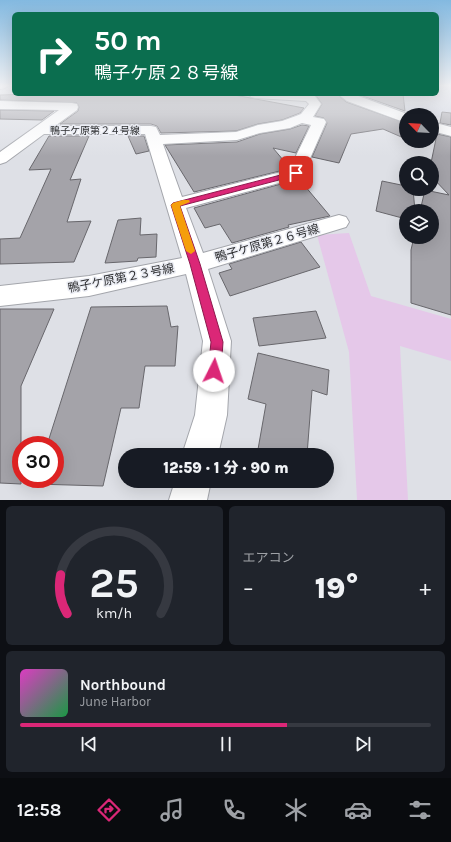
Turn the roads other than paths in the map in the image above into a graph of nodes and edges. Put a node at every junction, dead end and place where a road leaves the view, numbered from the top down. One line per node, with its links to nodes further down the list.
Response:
1 (69, 109): 7 (street)
2 (311, 109): 5 (street)
3 (382, 109): 4 (street)
4 (399, 116)
5 (301, 119): 9 (street, 鴨子ケ原第２４号線); 11 (street)
6 (439, 128): 8 (street)
7 (40, 130): 9 (street, 鴨子ケ原第２４号線); 10 (street)
8 (451, 132)
9 (153, 135): 11 (street)
10 (0, 158)
11 (175, 205): 13 (street)
12 (339, 222): 13 (street, 鴨子ケ原第２６号線)
13 (195, 264): 14 (street, 鴨子ケ原第２３号線); 15 (street)
14 (0, 296)
15 (202, 448)
16 (191, 488): 17 (street)
17 (188, 500)

